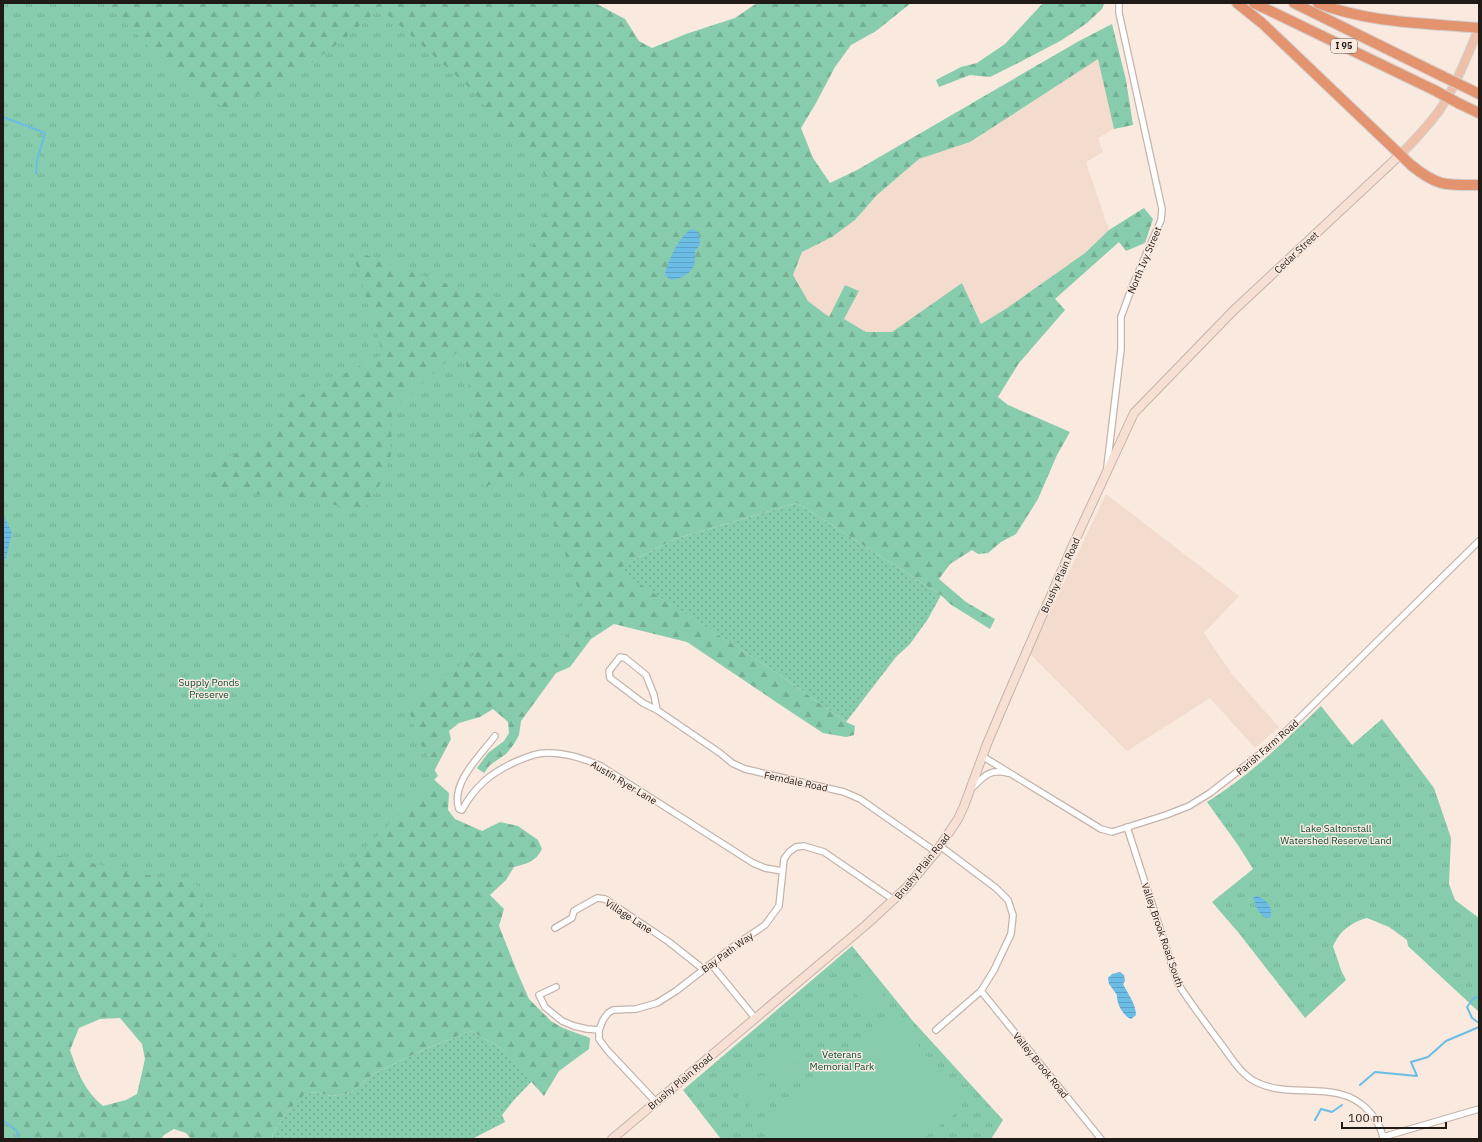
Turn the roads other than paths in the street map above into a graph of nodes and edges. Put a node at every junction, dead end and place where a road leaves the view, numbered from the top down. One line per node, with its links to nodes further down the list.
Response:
1 (1119, 3): 11 (street, North Ivy Street)
2 (1237, 3): 9 (highway)
3 (1254, 3): 8 (highway, I 95, bridge)
4 (1294, 3): 7 (highway, I 95, bridge)
5 (1318, 3): 6 (highway)
6 (1479, 28): 9 (main road, Cedar Street)
7 (1479, 94)
8 (1479, 113)
9 (1400, 155): 10 (highway); 11 (main road, Cedar Street)
10 (1479, 185)
11 (1106, 471): 15 (main road, Brushy Plain Road)
12 (1479, 541): 18 (street, Parish Farm Road)
13 (657, 710): 13 (street, Ferndale Road); 19 (street, Ferndale Road)
14 (496, 736): 20 (street, Austin Ryer Lane)
15 (982, 756): 16 (street, Parish Farm Road); 17 (main road, Brushy Plain Road)
16 (1012, 774): 17 (street, Parish Farm Road); 18 (street, Parish Farm Road)
17 (970, 790): 19 (main road, Brushy Plain Road)
18 (1127, 828): 32 (street, Valley Brook Road South)
19 (938, 849): 21 (main road, Brushy Plain Road); 26 (street, Ferndale Road)
20 (782, 871): 21 (street, Bay Path Way); 23 (street, Bay Path Way)
21 (894, 900): 27 (main road, Brushy Plain Road)
22 (555, 928): 24 (street, Village Lane)
23 (711, 964): 24 (street, Bay Path Way); 27 (street)
24 (703, 969): 28 (street, Bay Path Way)
25 (556, 987): 28 (street)
26 (981, 991): 29 (street, Ferndale Road); 34 (street, Valley Brook Road)
27 (755, 1018): 30 (main road, Brushy Plain Road)
28 (599, 1030): 30 (street)
29 (936, 1030)
30 (655, 1101): 33 (main road, Brushy Plain Road)
31 (1479, 1109): 32 (street)
32 (1383, 1138)
33 (612, 1139)
34 (1101, 1139)

